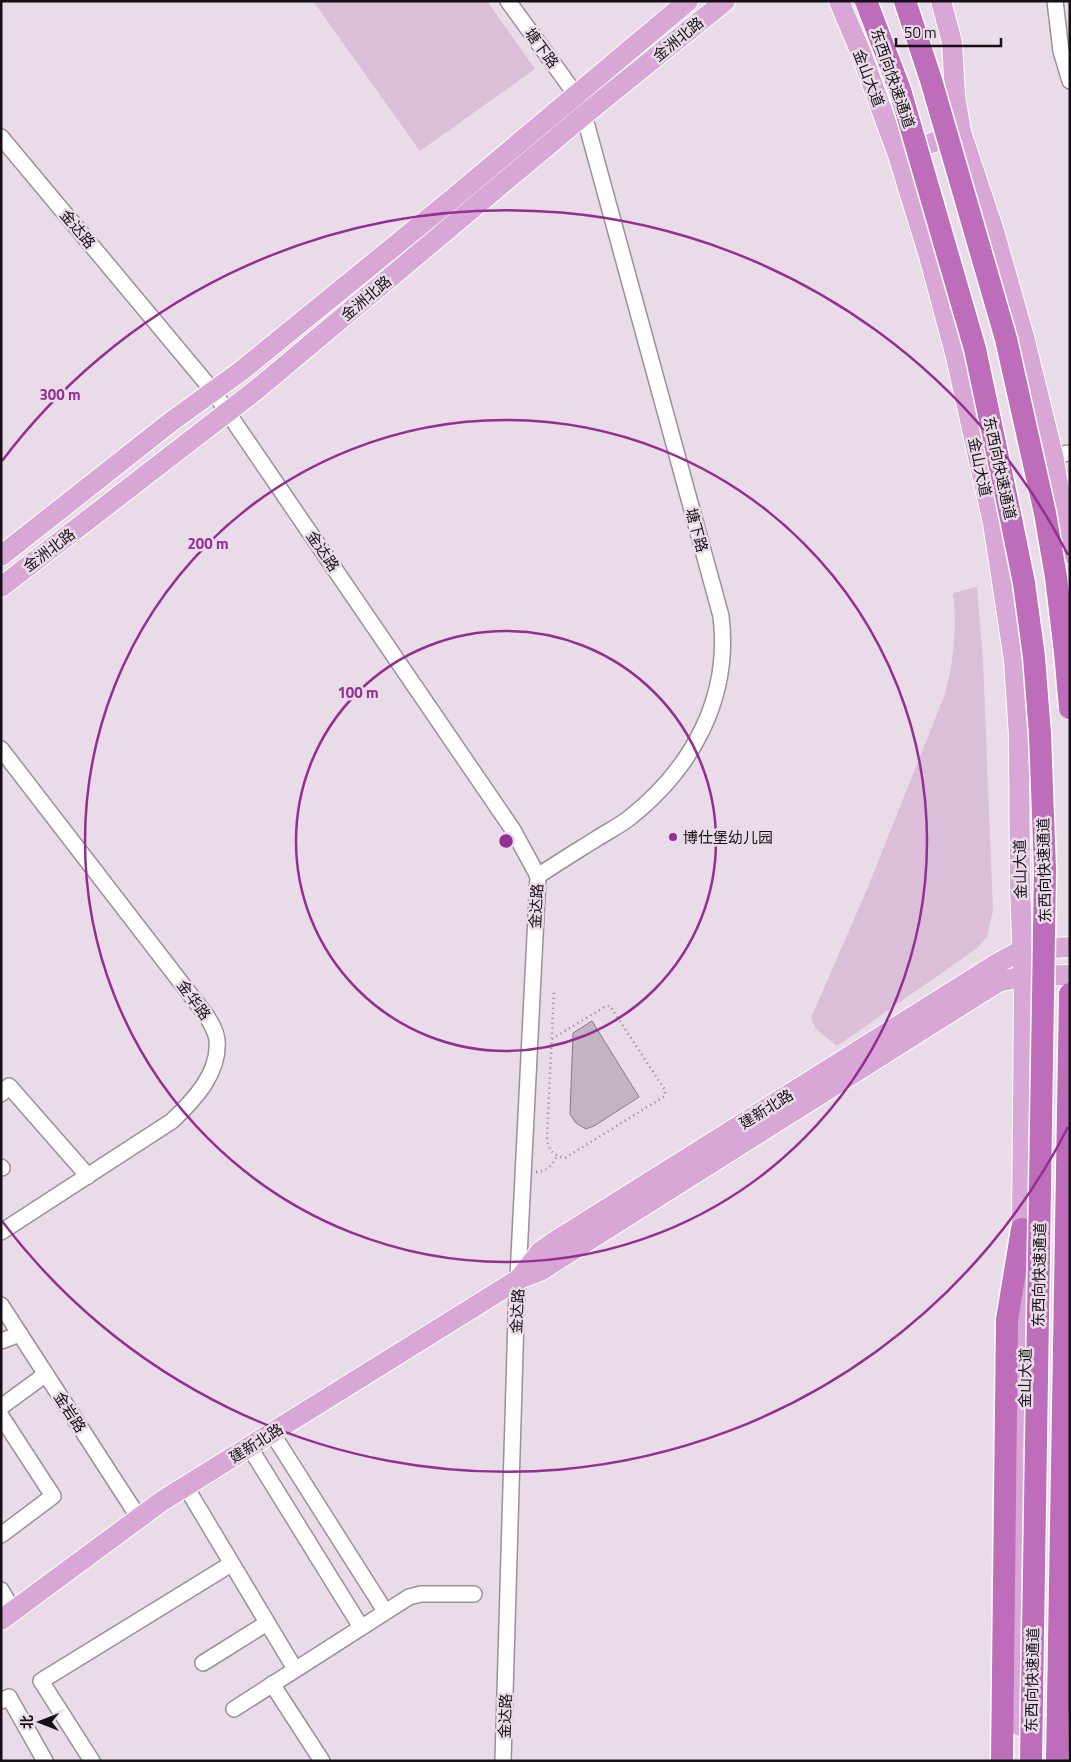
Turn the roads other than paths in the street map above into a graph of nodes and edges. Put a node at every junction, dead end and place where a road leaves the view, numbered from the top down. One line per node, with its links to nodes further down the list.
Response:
1 (508, 1): 10 (street, 塘下路)
2 (688, 1): 10 (main road, 金洲北路)
3 (725, 1): 11 (main road, 金洲北路)
4 (839, 1): 14 (main road, 金山大道)
5 (866, 1): 65 (highway, 东西向快速通道, bridge)
6 (905, 1): 21 (highway, bridge)
7 (941, 1): 12 (main road)
8 (1055, 1): 9 (street)
9 (1070, 81)
10 (576, 94): 15 (main road, 金洲北路)
11 (584, 115): 16 (main road, 金洲北路); 23 (street, 塘下路)
12 (961, 132): 14 (main road); 17 (main road)
13 (1, 137): 15 (street, 金达路)
14 (898, 155): 25 (main road, 金山大道)
15 (213, 391): 16 (street, 金达路); 19 (main road, 金洲北路)
16 (227, 412): 20 (main road, 金洲北路); 23 (street, 金达路)
17 (1061, 454): 18 (main road)
18 (1070, 553)
19 (1, 556)
20 (1, 587)
21 (1070, 708)
22 (1, 749): 30 (street, 金华路)
23 (538, 876): 33 (street, 金达路)
24 (1070, 947): 25 (main road)
25 (1022, 950): 27 (main road, 金山大道); 33 (main road, 建新北路)
26 (1070, 974): 27 (main road, 建新北路)
27 (1023, 976): 31 (main road, 金山大道); 33 (main road, 建新北路)
28 (1070, 994): 66 (highway, 东西向快速通道)
29 (1, 1094): 30 (street)
30 (88, 1176): 32 (street, 金华路)
31 (1022, 1229): 63 (highway); 64 (main road, 金山大道)
32 (1, 1232)
33 (519, 1279): 41 (main road, 建新北路); 62 (street, 金达路)
34 (1, 1305): 36 (street, 金岩路)
35 (1070, 1309): 53 (main road)
36 (20, 1334): 37 (street); 38 (street, 金岩路)
37 (1, 1342)
38 (46, 1374): 39 (street); 44 (street, 金岩路)
39 (1, 1407)
40 (1, 1416): 45 (street)
41 (272, 1433): 42 (main road, 建新北路); 49 (street)
42 (250, 1448): 43 (main road, 建新北路); 52 (street)
43 (186, 1487): 44 (main road, 建新北路); 46 (street)
44 (139, 1518): 50 (main road, 建新北路)
45 (1, 1535)
46 (231, 1564): 51 (street); 60 (street)
47 (1, 1590): 50 (street)
48 (474, 1594): 49 (street)
49 (385, 1611): 52 (street)
50 (5, 1614)
51 (267, 1623): 54 (street); 55 (street)
52 (361, 1627): 55 (street)
53 (1067, 1644): 67 (main road)
54 (203, 1663)
55 (295, 1670): 56 (street)
56 (272, 1684): 58 (street); 61 (street)
57 (1, 1702): 59 (street)
58 (234, 1709)
59 (45, 1761)
60 (92, 1761)
61 (322, 1761)
62 (504, 1761)
63 (1002, 1761)
64 (1020, 1761)
65 (1031, 1761)
66 (1057, 1761)
67 (1062, 1761)

